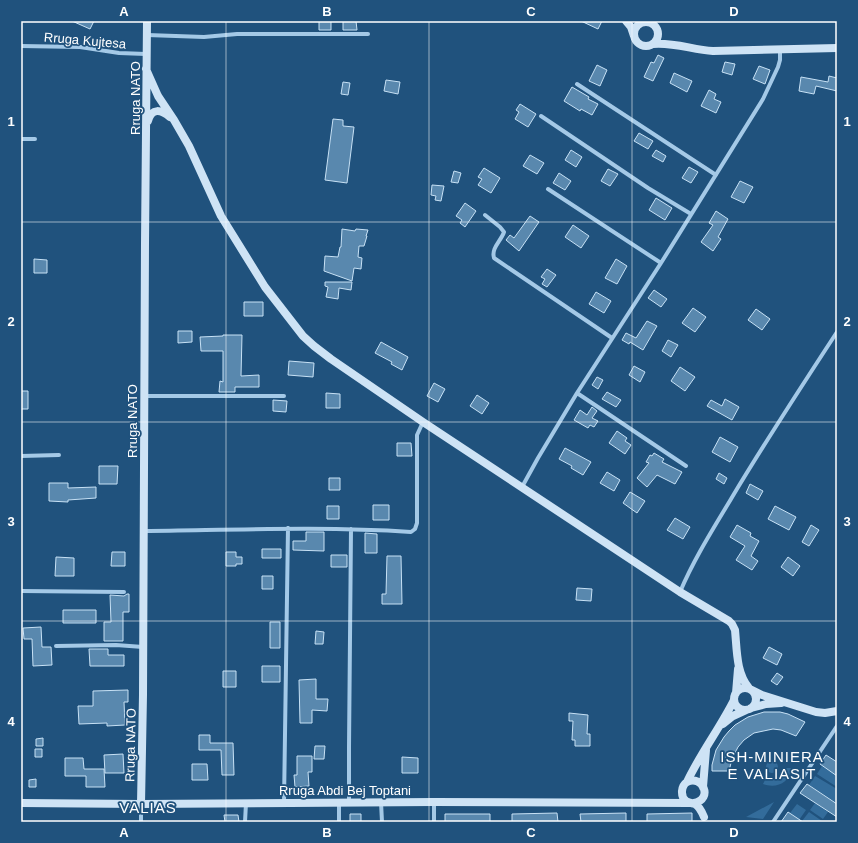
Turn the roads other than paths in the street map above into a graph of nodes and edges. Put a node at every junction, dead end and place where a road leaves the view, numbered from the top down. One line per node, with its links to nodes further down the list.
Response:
1 (147, 21): 7 (street, Rruga NATO)
2 (626, 21): 8 (street)
3 (657, 21): 5 (street)
4 (644, 22): 5 (street); 8 (street)
5 (658, 32): 9 (street); 10 (street)
6 (368, 34): 7 (street)
7 (147, 35): 14 (street, Rruga NATO)
8 (635, 38): 9 (street)
9 (653, 44): 10 (street)
10 (676, 45): 13 (street)
11 (21, 46): 14 (street, Rruga Kujtesa)
12 (837, 48): 13 (street)
13 (780, 50): 22 (street)
14 (146, 54): 15 (street, Rruga NATO)
15 (146, 69): 18 (street); 19 (street, Rruga NATO)
16 (577, 84): 22 (street)
17 (541, 116): 25 (street)
18 (174, 120): 19 (street); 32 (street)
19 (147, 123): 30 (street, Rruga NATO)
20 (21, 139): 21 (street)
21 (35, 139)
22 (716, 175): 25 (street)
23 (548, 189): 26 (street)
24 (486, 214): 28 (street)
25 (691, 214): 26 (street)
26 (661, 264): 28 (street)
27 (837, 332): 42 (street)
28 (612, 338): 29 (street)
29 (577, 393): 35 (street); 36 (street)
30 (144, 396): 31 (street); 39 (street, Rruga NATO)
31 (284, 396)
32 (423, 422): 36 (street); 38 (street)
33 (21, 456): 34 (street)
34 (59, 456)
35 (686, 466)
36 (522, 487): 42 (street)
37 (288, 528): 38 (street); 39 (street); 62 (street)
38 (351, 529): 57 (street)
39 (144, 531): 44 (street, Rruga NATO)
40 (21, 591): 41 (street)
41 (124, 592)
42 (680, 592): 45 (street)
43 (56, 646): 44 (street)
44 (143, 647): 65 (street, Rruga NATO)
45 (738, 660): 46 (street); 47 (street)
46 (751, 689): 47 (street); 48 (street); 49 (street)
47 (735, 696): 49 (street); 52 (street)
48 (790, 704): 49 (street); 50 (street)
49 (748, 709): 52 (street)
50 (837, 711)
51 (837, 726): 72 (street)
52 (720, 727): 53 (street)
53 (707, 748): 54 (street); 55 (street)
54 (685, 785): 55 (street); 63 (street); 64 (street)
55 (704, 790): 64 (street); 66 (street)
56 (339, 802): 57 (street, Rruga Abdi Bej Toptani); 62 (street, Rruga Abdi Bej Toptani); 69 (street)
57 (349, 802): 58 (street, Rruga Abdi Bej Toptani)
58 (381, 802): 59 (street, Rruga Abdi Bej Toptani); 70 (street)
59 (434, 802): 63 (street, Rruga Abdi Bej Toptani); 71 (street)
60 (21, 803): 65 (street, Rruga Abdi Bej Toptani)
61 (246, 803): 62 (street, Rruga Abdi Bej Toptani); 65 (street, Rruga Abdi Bej Toptani); 68 (street)
62 (284, 803)
63 (668, 803): 64 (street, Rruga Abdi Bej Toptani)
64 (692, 803): 66 (street)
65 (141, 804): 67 (street, Rruga NATO)
66 (705, 819)
67 (141, 822)
68 (245, 822)
69 (339, 822)
70 (382, 822)
71 (434, 822)
72 (773, 822)

